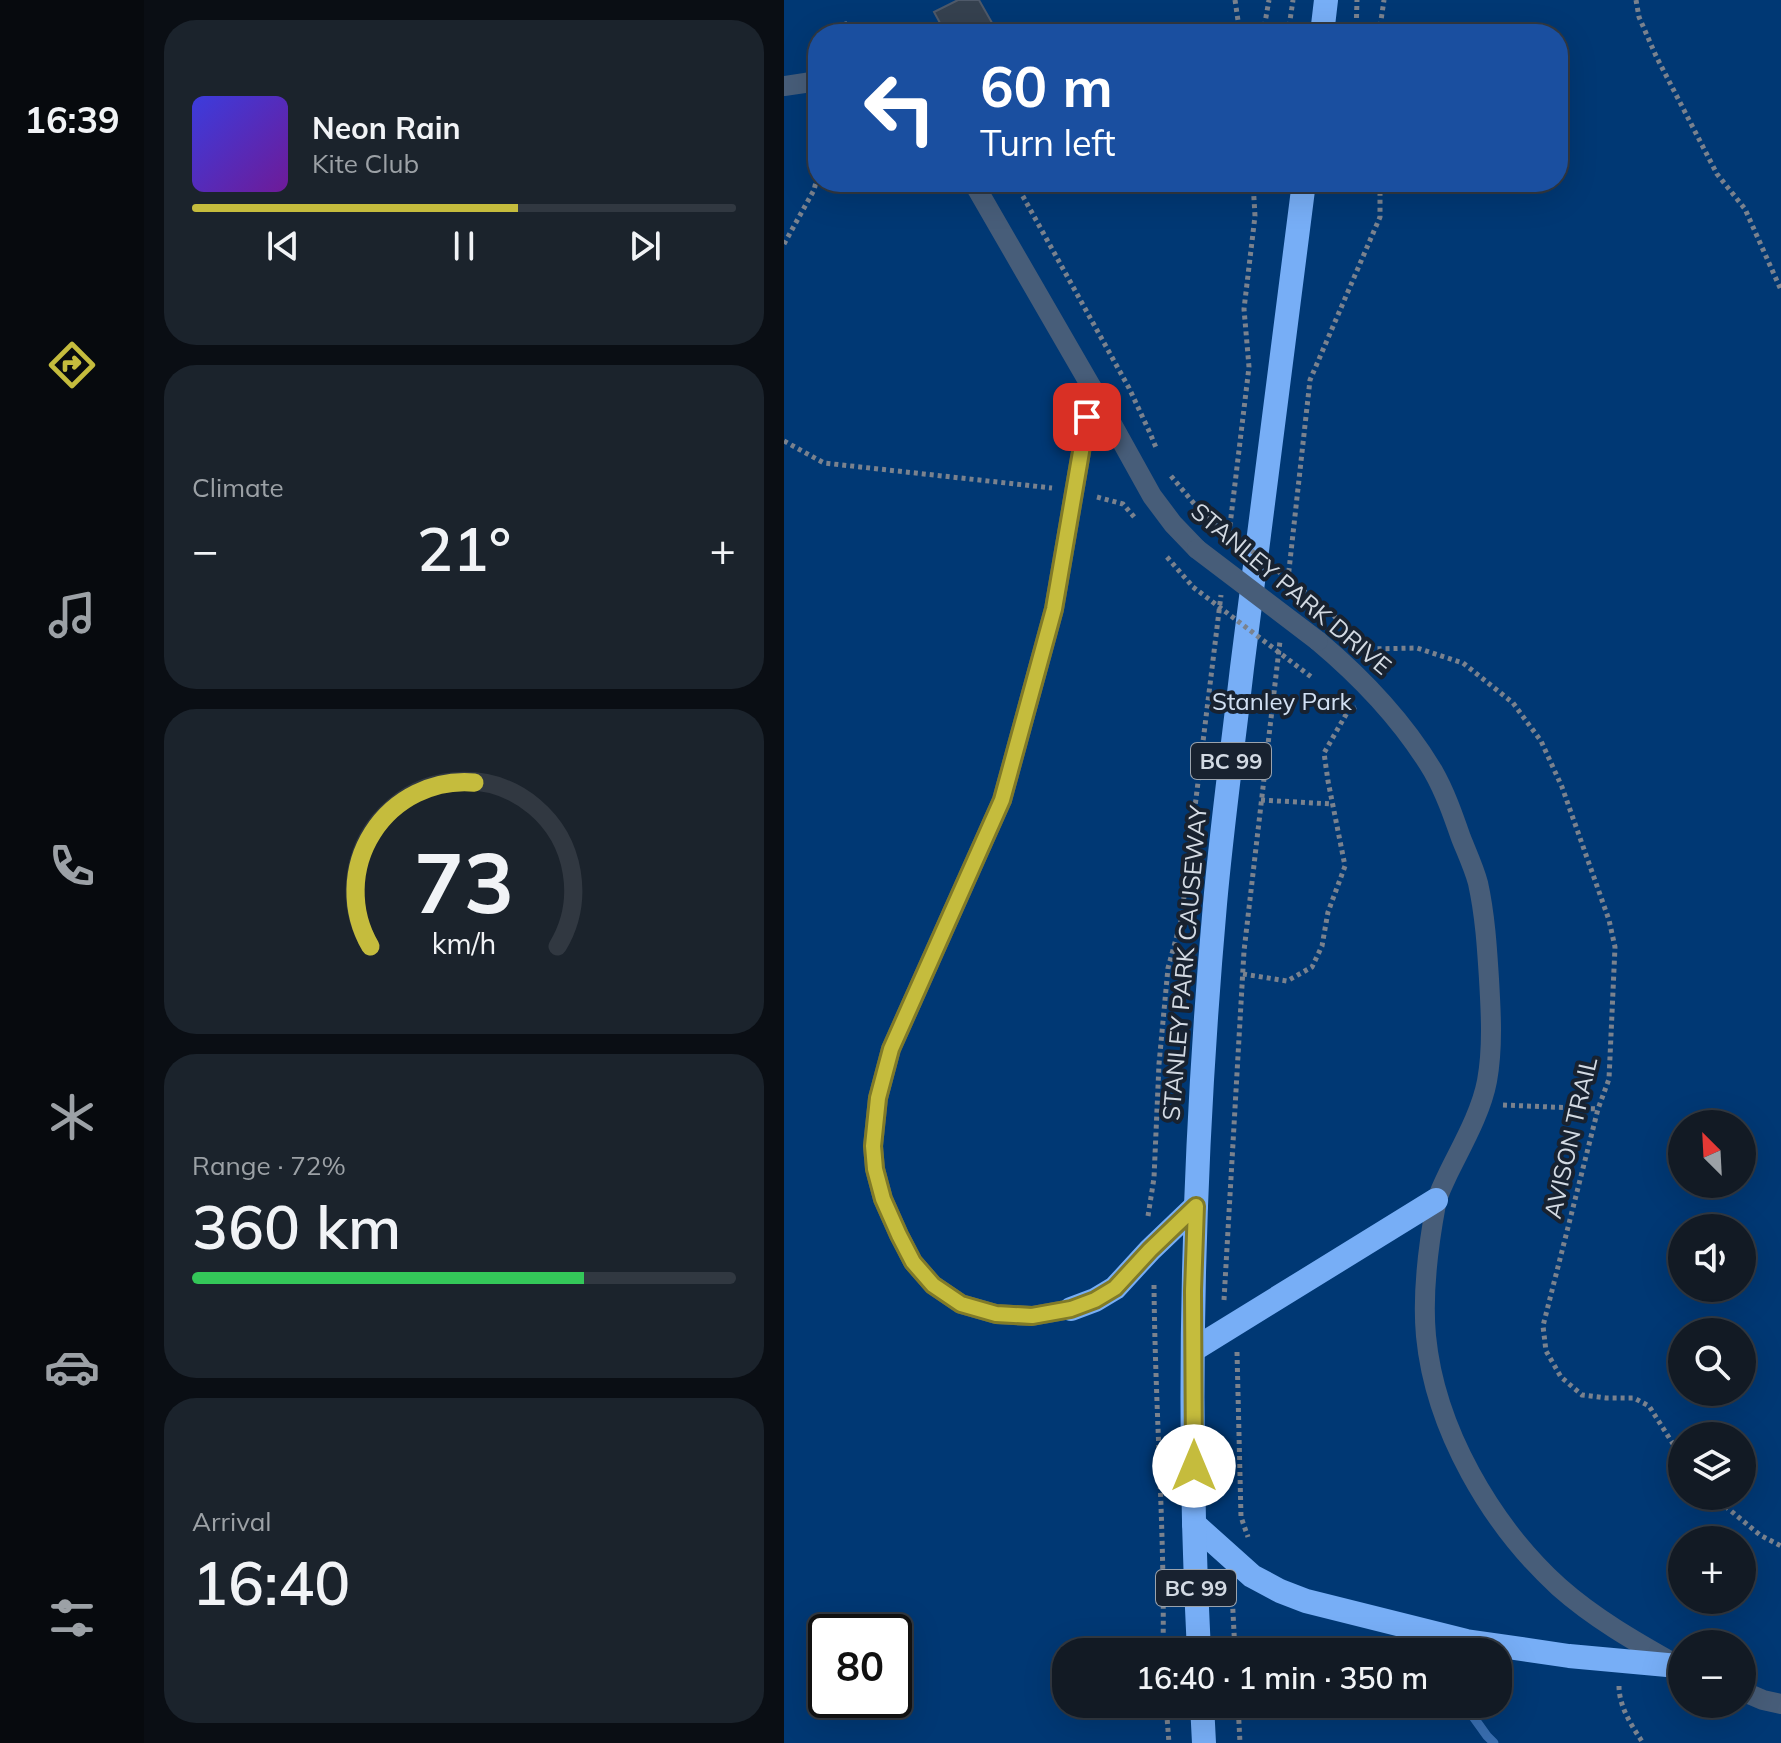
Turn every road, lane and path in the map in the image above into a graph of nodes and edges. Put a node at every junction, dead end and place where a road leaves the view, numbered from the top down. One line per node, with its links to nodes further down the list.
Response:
1 (1235, 0): 8 (path)
2 (1269, 0): 9 (path)
3 (1293, 0): 10 (path)
4 (1326, 0): 11 (highway)
5 (1357, 0): 12 (path)
6 (1384, 0): 13 (path)
7 (1636, 0): 23 (path)
8 (1239, 24)
9 (1265, 24)
10 (1289, 24)
11 (1323, 24)
12 (1356, 24)
13 (1380, 24)
14 (808, 82): 15 (street)
15 (784, 86)
16 (813, 192): 22 (path)
17 (979, 192): 24 (street, STANLEY PARK DRIVE)
18 (1021, 192): 26 (path)
19 (1254, 192): 30 (path)
20 (1303, 192): 43 (highway, STANLEY PARK CAUSEWAY / BC 99)
21 (1380, 192): 33 (path)
22 (784, 244)
23 (1781, 290)
24 (1092, 388): 28 (street); 36 (street, STANLEY PARK DRIVE, bridge)
25 (784, 441): 28 (path)
26 (1160, 459)
27 (1169, 472): 41 (path, AVISON TRAIL, bridge)
28 (1075, 491): 29 (path); 46 (street)
29 (1143, 527)
30 (1227, 550)
31 (1163, 551): 35 (path, bridge)
32 (1223, 580): 44 (path)
33 (1287, 588)
34 (1281, 635): 37 (path)
35 (1314, 679)
36 (1378, 697): 38 (path); 40 (street, STANLEY PARK DRIVE)
37 (1261, 800): 38 (path); 39 (path)
38 (1332, 804): 39 (path)
39 (1243, 974): 47 (path)
40 (1480, 1104): 41 (path); 42 (street, STANLEY PARK DRIVE)
41 (1598, 1109): 50 (path, AVISON TRAIL)
42 (1436, 1200): 49 (highway); 59 (street, STANLEY PARK DRIVE)
43 (1196, 1206): 46 (highway); 49 (highway, STANLEY PARK CAUSEWAY / BC 99)
44 (1148, 1218)
45 (1154, 1271): 56 (path)
46 (1071, 1309)
47 (1228, 1312)
48 (1237, 1339): 54 (path)
49 (1193, 1350): 52 (highway, STANLEY PARK CAUSEWAY / BC 99)
50 (1668, 1436)
51 (1730, 1510): 53 (path)
52 (1194, 1524): 57 (highway, STANLEY PARK CAUSEWAY / BC 99); 60 (highway)
53 (1781, 1546)
54 (1247, 1547)
55 (1232, 1582): 58 (path)
56 (1163, 1638)
57 (1198, 1638)
58 (1234, 1638)
59 (1668, 1659)
60 (1668, 1665)
61 (1619, 1680): 70 (path)
62 (1756, 1696): 63 (street)
63 (1781, 1704)
64 (1167, 1718): 67 (path)
65 (1203, 1718): 68 (highway)
66 (1239, 1718): 69 (path)
67 (1169, 1743)
68 (1204, 1743)
69 (1240, 1743)
70 (1643, 1743)

